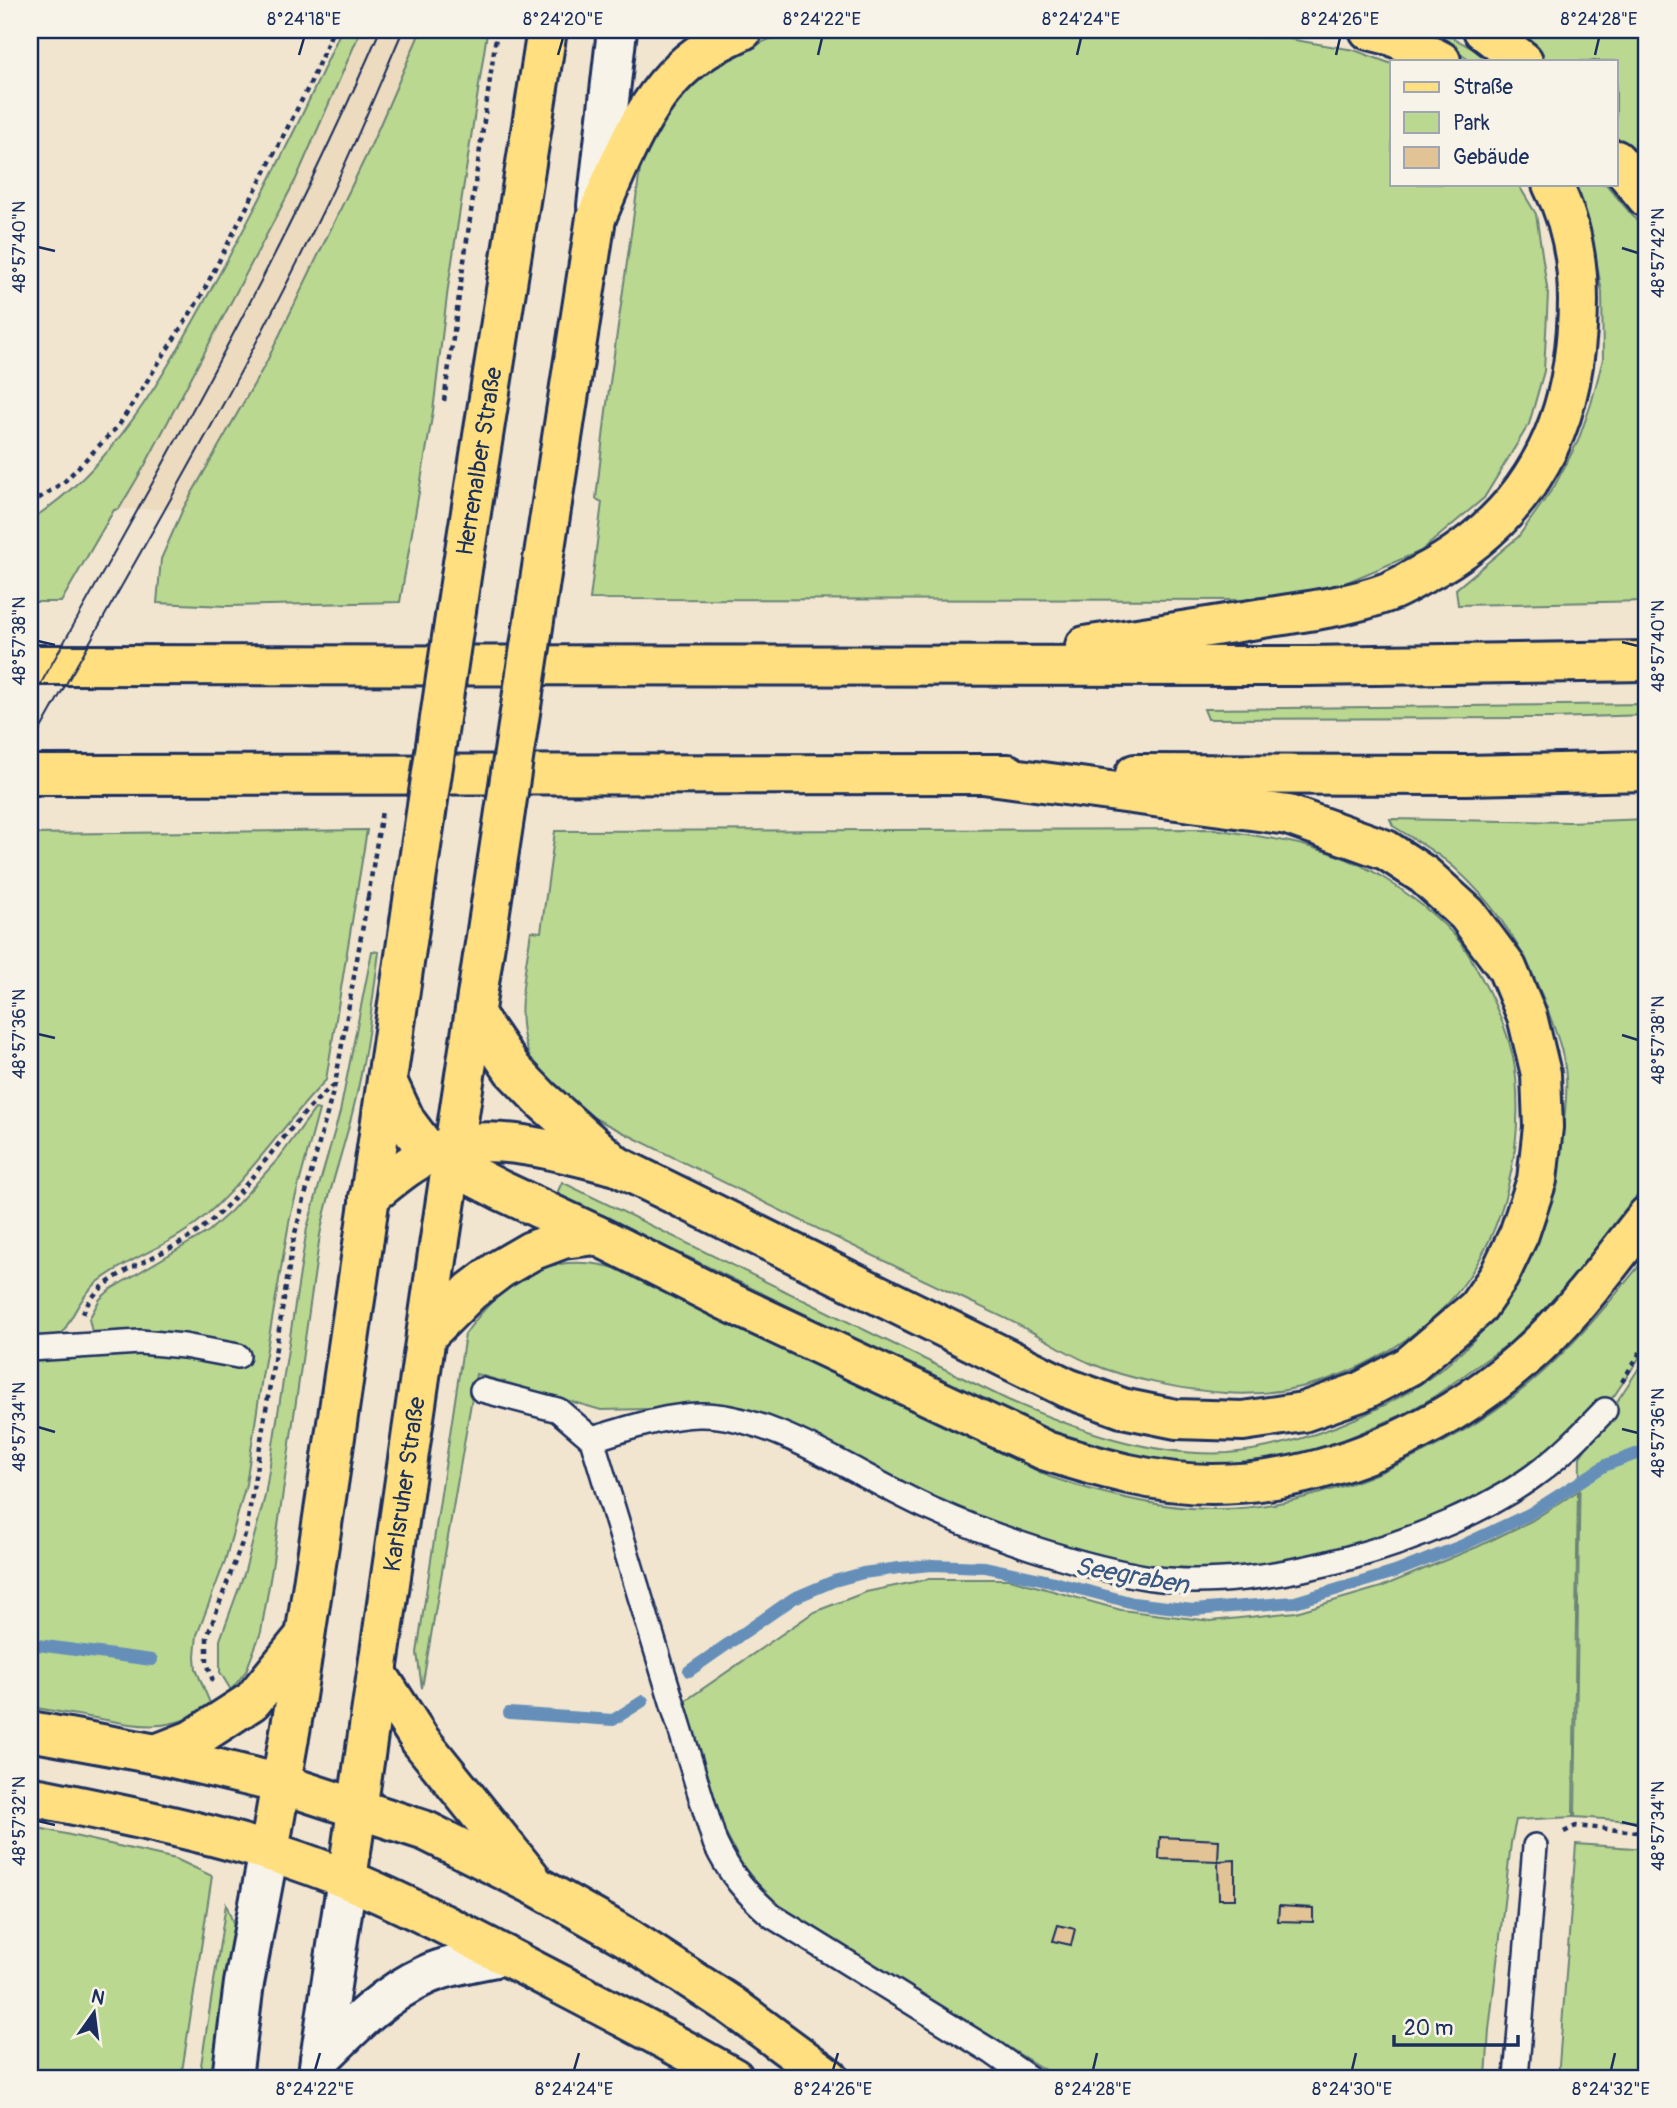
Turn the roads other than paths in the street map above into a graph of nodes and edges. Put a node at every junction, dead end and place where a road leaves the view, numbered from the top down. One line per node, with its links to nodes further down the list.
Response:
1 (547, 30): 19 (main road, Herrenalber Straße, bridge)
2 (617, 30): 11 (main road)
3 (743, 30): 11 (main road)
4 (1369, 30): 6 (main road)
5 (1483, 30): 7 (main road)
6 (1439, 60)
7 (1522, 60)
8 (1618, 162): 10 (main road)
9 (1553, 186): 13 (main road)
10 (1647, 198)
11 (596, 218): 18 (main road, Karlsruher Straße, bridge)
12 (1647, 661): 13 (main road)
13 (965, 665): 14 (main road)
14 (30, 666)
15 (1647, 771): 16 (main road)
16 (983, 774): 17 (main road); 21 (main road)
17 (30, 775)
18 (475, 1016): 20 (main road, Karlsruher Straße); 21 (main road)
19 (387, 1081): 20 (main road); 22 (main road)
20 (445, 1155): 21 (main road); 22 (main road); 24 (main road); 25 (main road, Karlsruher Straße)
21 (617, 1166)
22 (369, 1197): 31 (main road)
23 (1647, 1216): 24 (main road)
24 (596, 1235): 25 (main road)
25 (426, 1336): 32 (main road, Karlsruher Straße)
26 (30, 1349): 27 (lane)
27 (238, 1356)
28 (482, 1390): 30 (lane)
29 (1605, 1410): 30 (lane)
30 (592, 1439): 47 (lane)
31 (305, 1636): 34 (main road); 35 (main road)
32 (378, 1675): 37 (main road, Karlsruher Straße); 41 (main road)
33 (30, 1731): 34 (main road)
34 (156, 1754): 35 (main road)
35 (282, 1784): 37 (main road); 39 (main road)
36 (30, 1796): 39 (main road)
37 (358, 1807): 40 (main road, Karlsruher Straße); 41 (main road)
38 (1535, 1846): 48 (lane)
39 (269, 1851): 40 (main road); 44 (main road)
40 (347, 1879): 42 (main road); 43 (main road, Karlsruher Straße)
41 (538, 1886): 46 (main road)
42 (504, 1955): 43 (main road); 45 (main road)
43 (319, 2069)
44 (232, 2078)
45 (734, 2078)
46 (829, 2078)
47 (1029, 2078)
48 (1516, 2078)

